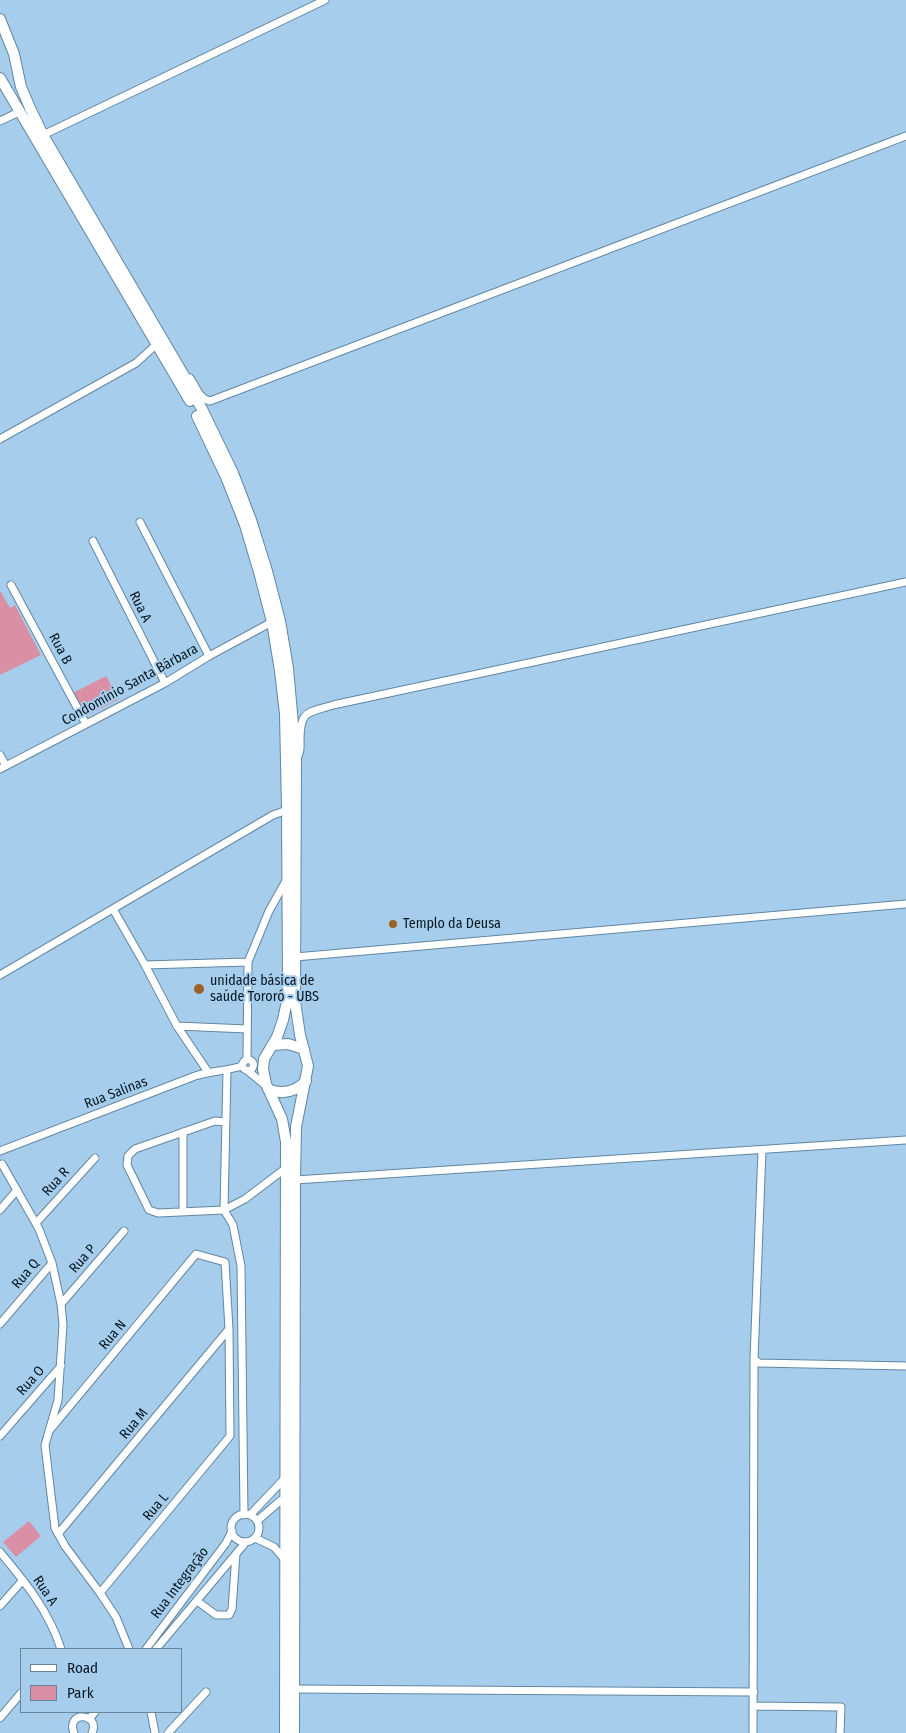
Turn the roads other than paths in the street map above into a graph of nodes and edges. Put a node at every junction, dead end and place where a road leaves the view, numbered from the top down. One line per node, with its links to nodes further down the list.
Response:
1 (325, 0): 6 (street)
2 (0, 19): 6 (main road)
3 (0, 78): 4 (main road)
4 (19, 112): 5 (street); 8 (main road)
5 (0, 121)
6 (44, 135): 9 (main road)
7 (906, 136): 9 (street)
8 (157, 344): 10 (street); 15 (main road)
9 (183, 374): 20 (main road)
10 (0, 439)
11 (140, 522): 16 (street)
12 (93, 541): 17 (street, Rua A)
13 (906, 582): 20 (street)
14 (11, 585): 18 (street, Rua B)
15 (272, 622): 16 (street, Condomínio Santa Bárbara); 22 (main road)
16 (209, 656): 17 (street, Condomínio Santa Bárbara)
17 (165, 683): 18 (street, Condomínio Santa Bárbara)
18 (86, 724): 21 (street, Condomínio Santa Bárbara)
19 (0, 755): 21 (street)
20 (296, 758): 26 (main road)
21 (3, 768)
22 (287, 810): 23 (main road); 25 (street)
23 (288, 876): 27 (street); 32 (main road)
24 (906, 904): 26 (street)
25 (113, 909): 28 (street); 29 (street)
26 (295, 957): 33 (main road)
27 (248, 962): 28 (street); 31 (street)
28 (145, 965): 30 (street)
29 (0, 975)
30 (177, 1026): 31 (street); 36 (street)
31 (247, 1029): 34 (street)
32 (270, 1049): 33 (main road); 34 (street, Rua Salinas); 38 (main road)
33 (304, 1049): 37 (main road)
34 (247, 1064): 35 (street, Rua Salinas); 38 (street)
35 (227, 1071): 36 (street, Rua Salinas); 39 (street)
36 (208, 1072): 43 (street, Rua Salinas)
37 (306, 1081): 38 (main road); 47 (main road)
38 (268, 1089): 46 (main road)
39 (226, 1122): 40 (street); 50 (street)
40 (183, 1132): 51 (street); 51 (street)
41 (906, 1140): 42 (street)
42 (762, 1150): 47 (street); 58 (street)
43 (0, 1151)
44 (95, 1158): 52 (street, Rua R)
45 (2, 1164): 48 (street)
46 (286, 1168): 50 (street); 63 (main road)
47 (294, 1180): 84 (main road)
48 (17, 1190): 49 (street); 52 (street)
49 (0, 1210)
50 (224, 1210): 51 (street); 65 (street)
51 (183, 1212)
52 (36, 1223): 54 (street)
53 (124, 1231): 55 (street, Rua P)
54 (52, 1263): 55 (street); 56 (street, Rua Q)
55 (61, 1304): 59 (street)
56 (0, 1324)
57 (229, 1330): 61 (street, Rua N); 68 (street, Rua M); 77 (street, Rua L)
58 (754, 1358): 60 (street); 86 (street)
59 (61, 1366): 61 (street); 62 (street, Rua O)
60 (906, 1366)
61 (49, 1431): 68 (street)
62 (0, 1436)
63 (286, 1476): 64 (main road); 65 (street)
64 (286, 1498): 66 (street); 73 (main road)
65 (247, 1515): 66 (street); 67 (street)
66 (257, 1521): 69 (street)
67 (232, 1531): 70 (street); 74 (street, Rua Integração)
68 (58, 1534): 77 (street)
69 (255, 1538): 70 (street); 73 (street)
70 (246, 1542): 72 (street, Rua Integração)
71 (0, 1552): 76 (street, Rua A)
72 (236, 1554): 75 (street, Rua Integração); 78 (street)
73 (286, 1561): 98 (main road)
74 (207, 1568): 75 (street); 82 (street, Rua Integração)
75 (217, 1576): 78 (street, Rua Integração)
76 (23, 1580): 79 (street); 80 (street, Rua A)
77 (100, 1593): 81 (street)
78 (197, 1601): 83 (street, Rua Integração)
79 (0, 1606)
80 (60, 1648)
81 (129, 1648)
82 (147, 1648)
83 (157, 1648)
84 (294, 1689): 86 (street); 99 (main road)
85 (206, 1692): 97 (street)
86 (754, 1692): 88 (street)
87 (20, 1694): 92 (street)
88 (753, 1706): 100 (street); 101 (street)
89 (94, 1713): 93 (street)
90 (151, 1713): 96 (street)
91 (76, 1715): 93 (street); 94 (street)
92 (0, 1718)
93 (89, 1719): 95 (street)
94 (74, 1733)
95 (92, 1733)
96 (155, 1733)
97 (168, 1733)
98 (285, 1733)
99 (294, 1733)
100 (752, 1733)
101 (840, 1733)

